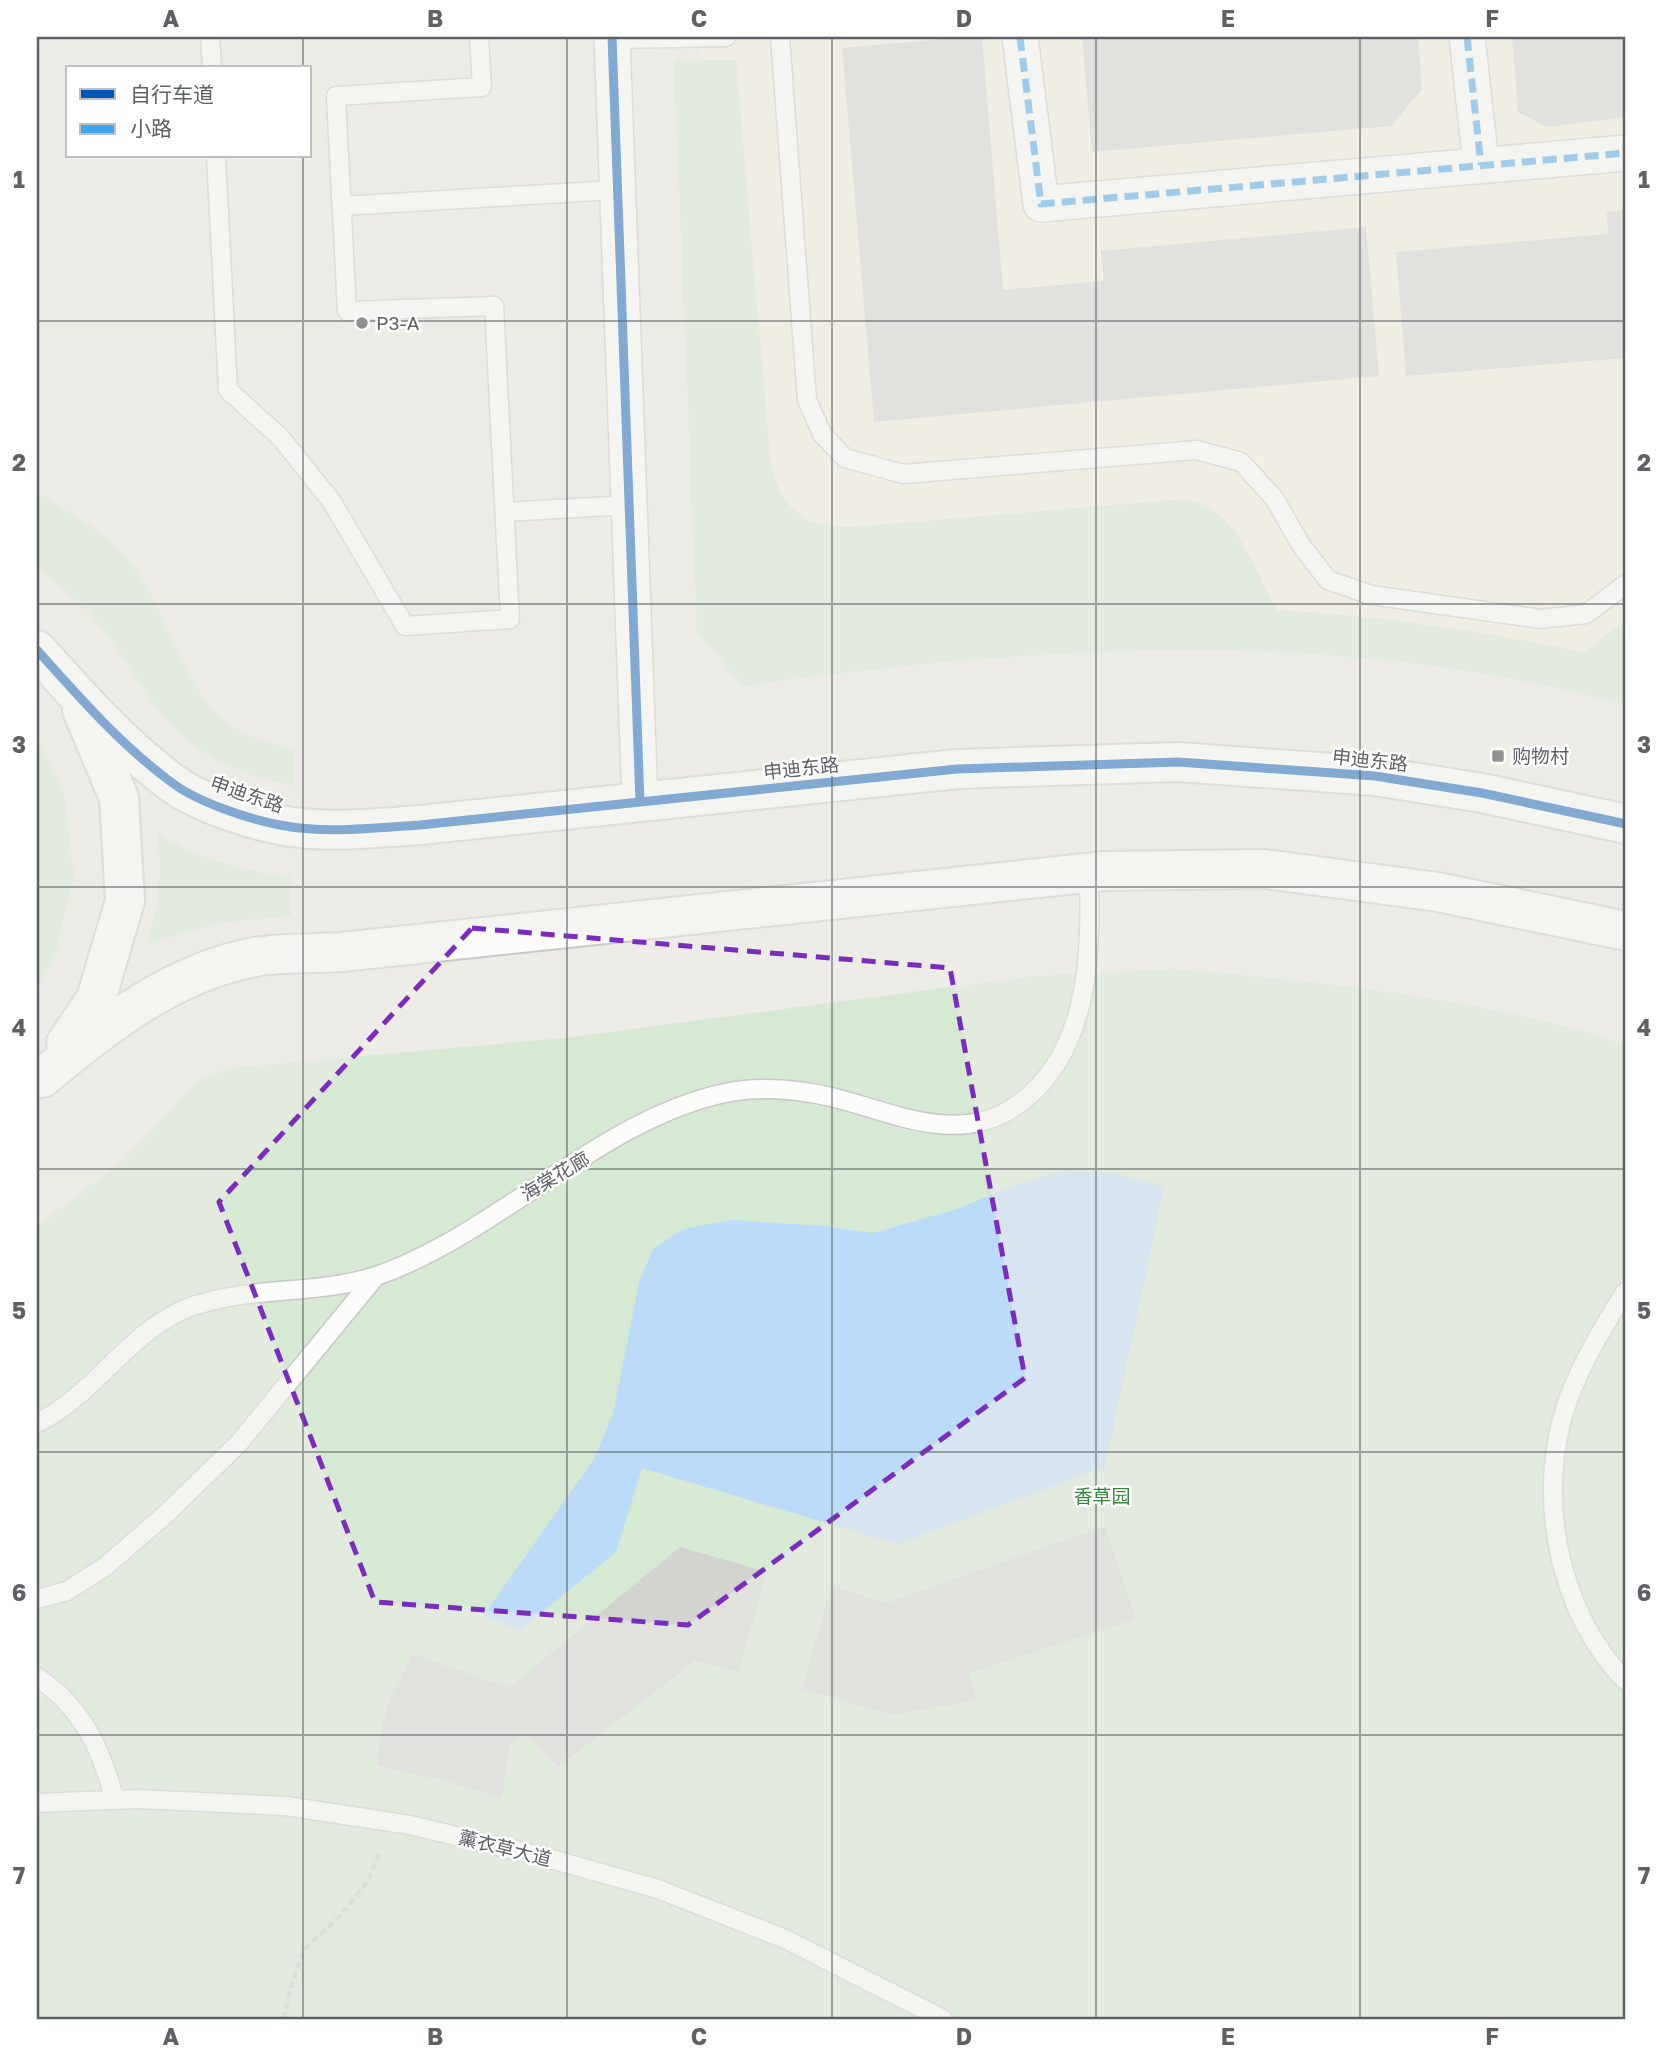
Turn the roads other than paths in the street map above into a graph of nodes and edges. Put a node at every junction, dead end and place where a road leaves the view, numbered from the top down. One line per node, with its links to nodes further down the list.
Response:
1 (210, 37): 8 (lane)
2 (479, 37): 13 (lane)
3 (726, 37): 7 (lane)
4 (780, 37): 16 (lane)
5 (1020, 37): 11 (street)
6 (1467, 37): 11 (street)
7 (612, 38): 12 (street)
8 (212, 66)
9 (1626, 153): 11 (street)
10 (216, 158): 15 (lane)
11 (1481, 165)
12 (615, 190): 13 (lane); 14 (street)
13 (341, 206): 15 (lane)
14 (628, 505): 15 (lane); 18 (street)
15 (505, 512)
16 (1626, 584)
17 (37, 651): 18 (street, 申迪东路); 22 (street)
18 (640, 802): 19 (street, 申迪东路)
19 (1626, 824)
20 (1089, 873): 21 (street); 22 (street); 23 (lane, 海棠花廊)
21 (1626, 931)
22 (39, 1080)
23 (376, 1276): 25 (lane, 海棠花廊); 26 (lane)
24 (1626, 1292): 28 (lane)
25 (37, 1423)
26 (37, 1599)
27 (37, 1677): 29 (lane)
28 (1626, 1681)
29 (115, 1800): 30 (lane, 薰衣草大道); 31 (lane, 薰衣草大道)
30 (37, 1803)
31 (943, 2019)

